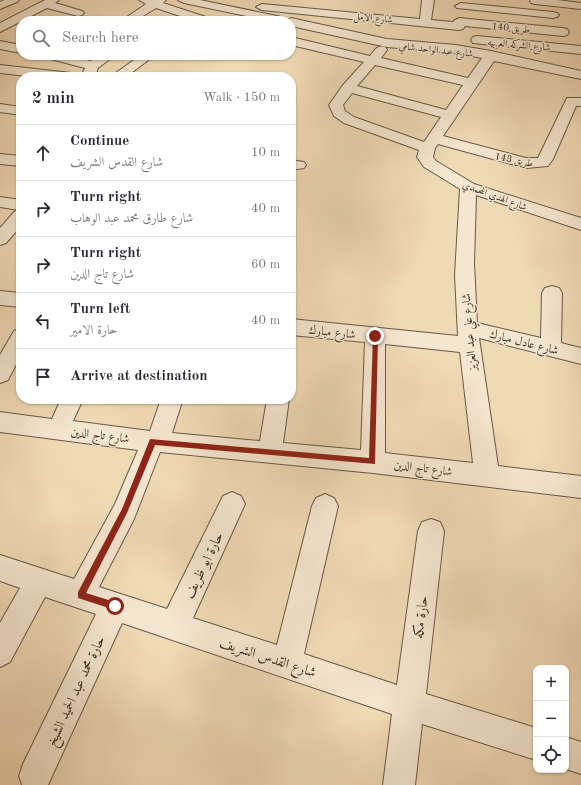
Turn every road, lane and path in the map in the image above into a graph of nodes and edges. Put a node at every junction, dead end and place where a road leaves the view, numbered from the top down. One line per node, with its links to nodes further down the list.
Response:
1 (13, 0): 12 (street)
2 (184, 0): 8 (street)
3 (237, 0): 15 (street)
4 (311, 0): 17 (street)
5 (428, 0): 27 (street)
6 (526, 0): 9 (street)
7 (153, 1): 19 (street); 22 (street)
8 (198, 1): 15 (street)
9 (550, 1): 14 (street); 20 (street)
10 (49, 2): 18 (street); 21 (street)
11 (459, 2): 20 (street); 30 (street)
12 (0, 6)
13 (380, 6): 26 (street)
14 (581, 6)
15 (225, 8): 16 (street)
16 (258, 11): 17 (street, شارع الامل); 25 (street)
17 (306, 11): 26 (street, شارع الامل)
18 (78, 13)
19 (180, 13): 23 (street); 24 (street)
20 (553, 15): 32 (street)
21 (28, 16)
22 (134, 16)
23 (175, 16)
24 (190, 16)
25 (272, 16)
26 (376, 18): 27 (street, شارع الامل)
27 (424, 22): 30 (street, شارع الامل)
28 (296, 23): 34 (street, شارع عبد الواحد شامي)
29 (16, 24): 31 (street)
30 (459, 24): 32 (street, طريق 140); 35 (street)
31 (0, 28)
32 (576, 39): 35 (street, شارع الشركه العربيه)
33 (296, 42): 42 (street)
34 (387, 43): 35 (street, شارع عبد الواحد شامي); 42 (street)
35 (457, 44): 38 (street, شارع عبد الواحد شامي)
36 (0, 45): 37 (street)
37 (16, 48)
38 (491, 55): 47 (street, شارع عبد الواحد شامي); 48 (street)
39 (79, 60): 45 (street)
40 (104, 60): 45 (street)
41 (142, 60): 46 (street)
42 (373, 60): 48 (street); 49 (street)
43 (0, 69): 44 (street)
44 (27, 72)
45 (90, 72)
46 (124, 72)
47 (581, 75)
48 (471, 83): 53 (street)
49 (348, 88): 53 (street); 54 (street)
50 (581, 102): 54 (street, طريق 143)
51 (0, 108): 52 (street)
52 (16, 110)
53 (450, 115): 54 (street)
54 (430, 143): 57 (street, شارع الهدي المحمدي)
55 (0, 158): 56 (street)
56 (16, 160)
57 (468, 187): 61 (street, شارع الهدي المحمدي); 68 (street, شارع علي عبد العزيز)
58 (0, 202): 59 (street)
59 (16, 204)
60 (16, 220): 62 (street)
61 (581, 224)
62 (0, 238)
63 (552, 293): 70 (street)
64 (0, 298): 65 (street)
65 (16, 300)
66 (296, 328): 67 (street, شارع مبارك)
67 (375, 336): 68 (street, شارع مبارك); 80 (street)
68 (468, 337): 70 (street, شارع عادل مبارك); 81 (street, شارع علي عبد العزيز)
69 (16, 345): 72 (street)
70 (551, 348): 71 (street, شارع عادل مبارك)
71 (581, 356)
72 (0, 374)
73 (70, 404): 77 (street)
74 (170, 404): 78 (street)
75 (277, 404): 79 (street)
76 (0, 422): 77 (street, شارع تاج الدين)
77 (58, 430): 78 (street, شارع تاج الدين)
78 (155, 442): 79 (street, شارع تاج الدين); 88 (street)
79 (270, 453): 80 (street, شارع تاج الدين)
80 (373, 462): 81 (street, شارع تاج الدين)
81 (487, 475): 82 (street, شارع تاج الدين)
82 (581, 487)
83 (232, 504): 90 (street, حارة ابو ظريف)
84 (325, 506): 92 (street)
85 (431, 531): 93 (street, حارة مكه)
86 (0, 568): 87 (street, شارع القدس الشريف)
87 (39, 581): 88 (street, شارع القدس الشريف); 91 (street)
88 (80, 595): 89 (street, شارع القدس الشريف)
89 (115, 606): 90 (street, شارع القدس الشريف); 97 (street, حارة محمد عبد الحميد الشيخ)
90 (174, 626): 92 (street, شارع القدس الشريف)
91 (0, 652)
92 (287, 664): 93 (street, شارع القدس الشريف)
93 (409, 704): 94 (street, شارع القدس الشريف); 98 (street, حارة مكه)
94 (533, 743)
95 (569, 754): 96 (street)
96 (581, 758)
97 (35, 776)
98 (398, 785)

